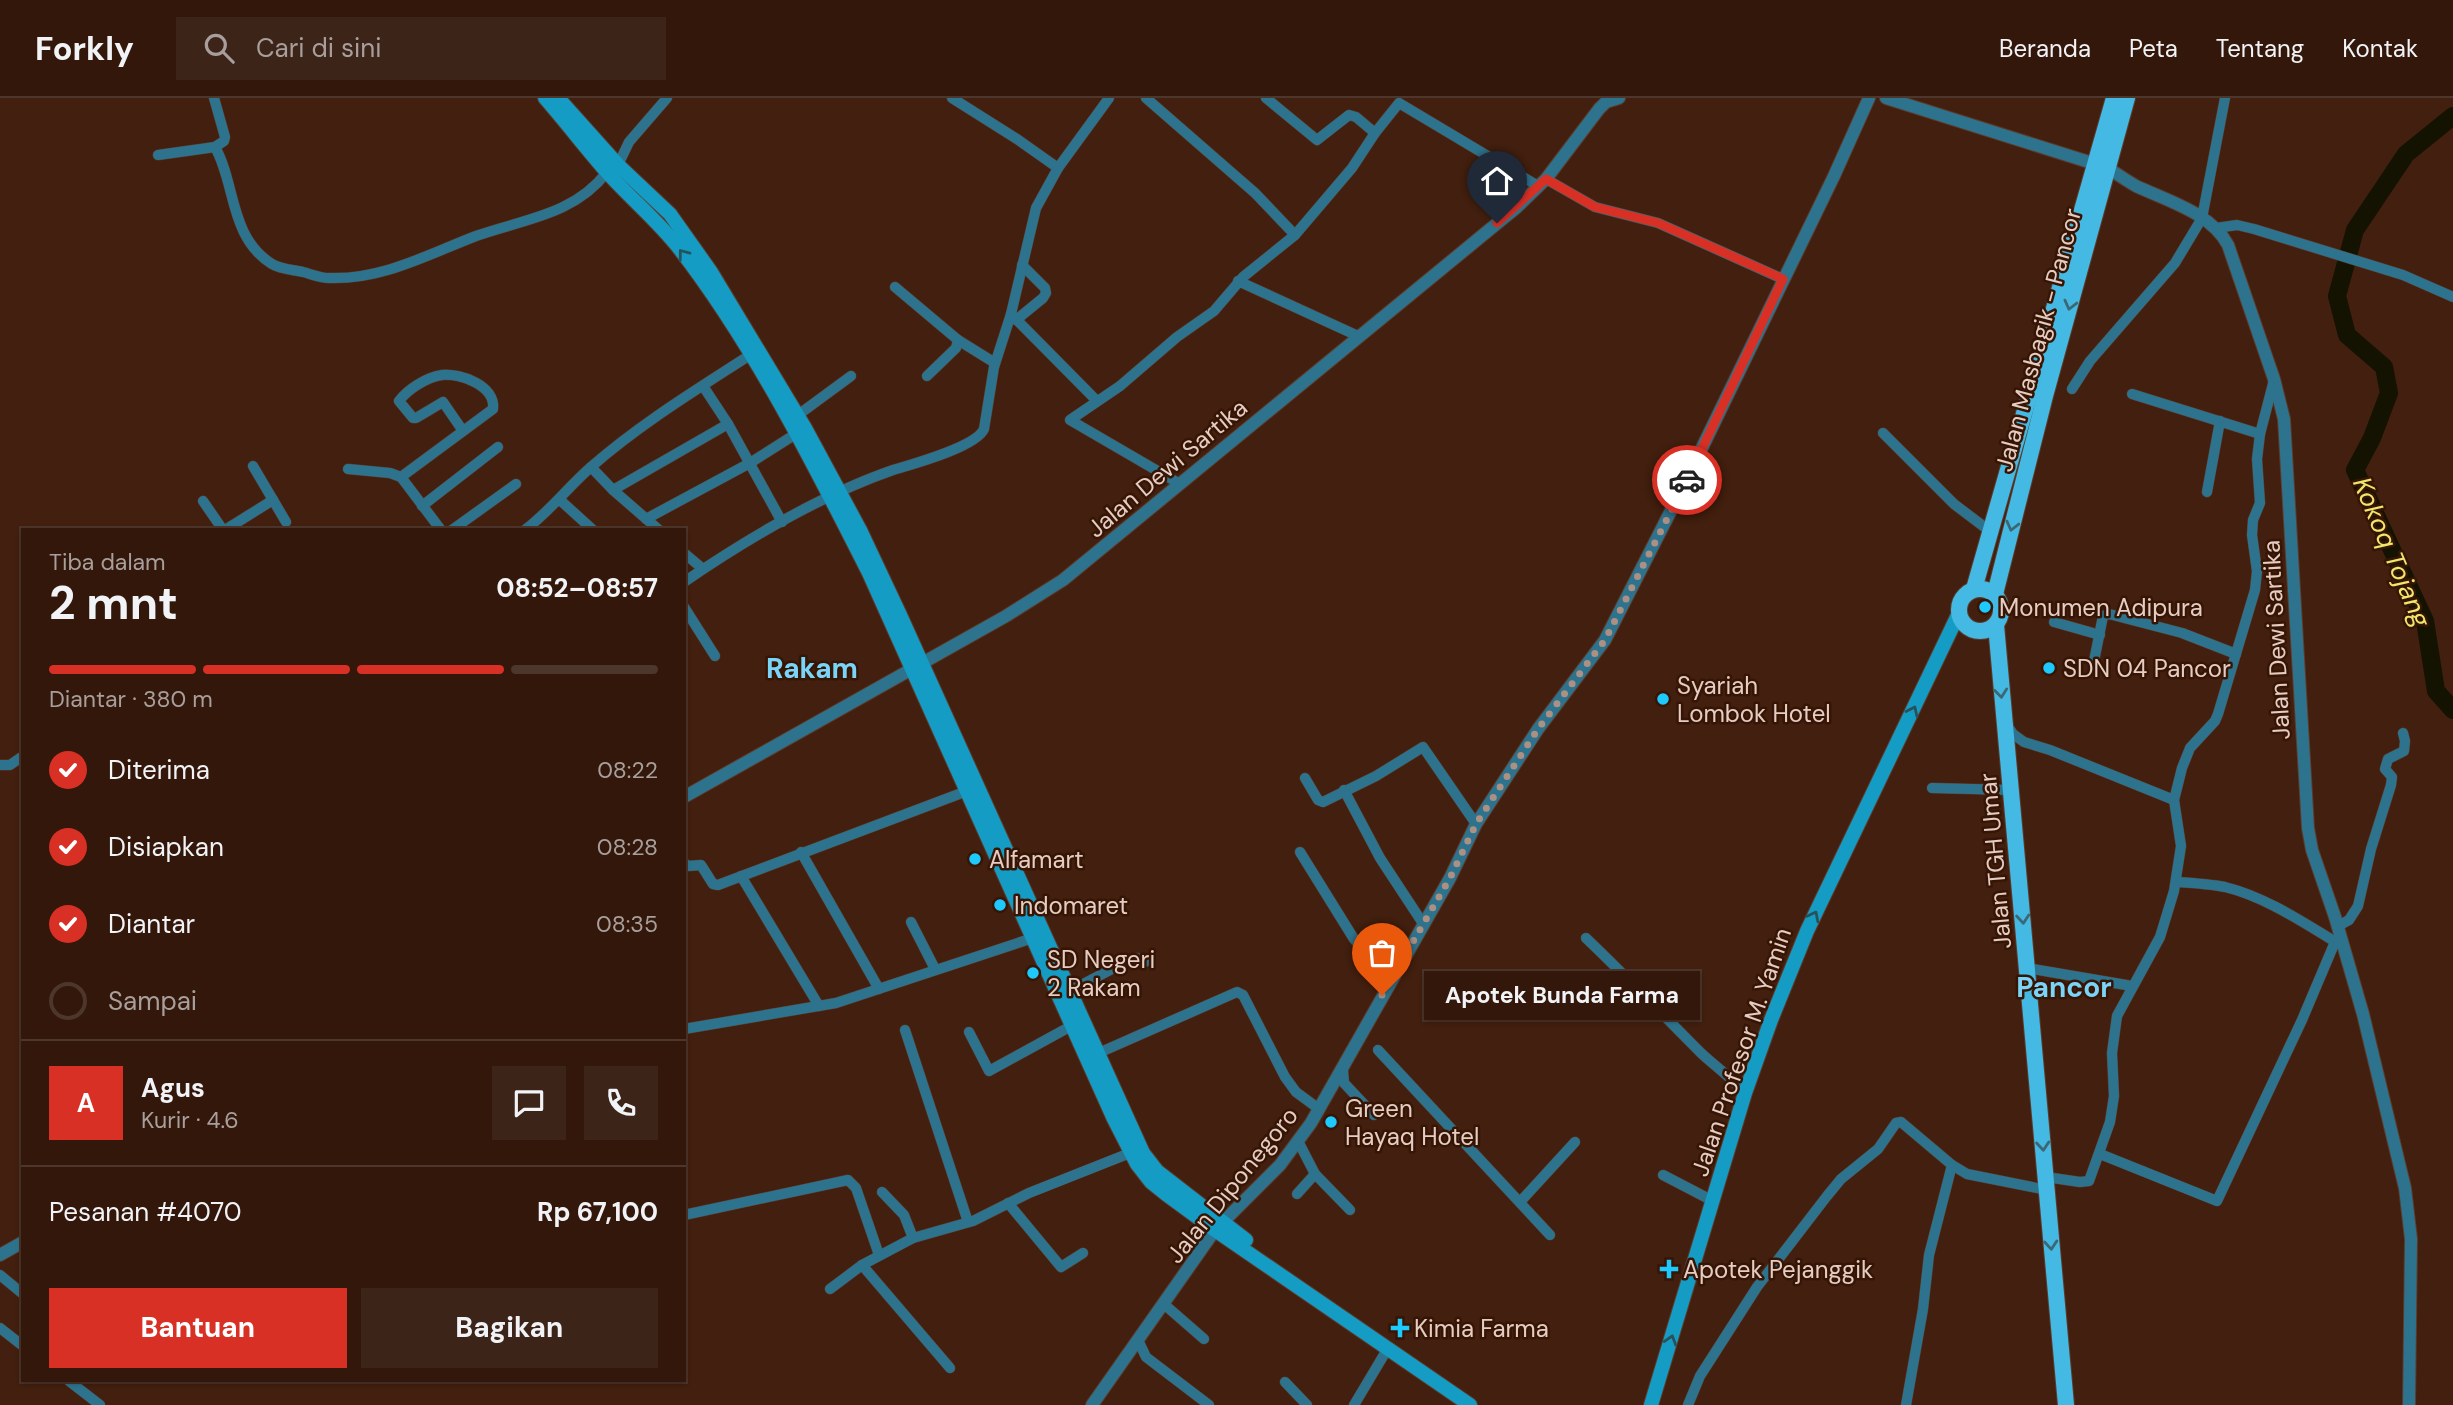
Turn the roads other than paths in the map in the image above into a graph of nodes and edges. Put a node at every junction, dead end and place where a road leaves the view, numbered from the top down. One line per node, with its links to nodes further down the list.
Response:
1 (214, 98): 17 (street)
2 (545, 98): 21 (main road)
3 (558, 98): 21 (main road)
4 (667, 98): 21 (street)
5 (952, 98): 20 (street)
6 (1109, 98): 20 (street)
7 (1146, 98): 26 (street)
8 (1266, 98): 16 (street)
9 (1869, 98): 29 (street, Jalan Diponegoro)
10 (1886, 98): 19 (street, Jalan Dewi Sartika)
11 (2113, 98): 19 (main road, Jalan Masbagik - Pancor)
12 (2127, 98): 19 (main road, Jalan Masbagik - Pancor)
13 (2225, 98): 24 (street)
14 (1612, 99): 22 (street, Jalan Dewi Sartika)
15 (1401, 101): 16 (street); 22 (street)
16 (1375, 133): 26 (street)
17 (220, 144): 18 (street); 21 (street)
18 (158, 155)
19 (2101, 166): 24 (street, Jalan Dewi Sartika); 77 (main road, Jalan Masbagik - Pancor); 82 (main road, Jalan Masbagik - Pancor, one-way to 82)
20 (1058, 168): 27 (street)
21 (613, 169): 23 (main road)
22 (1542, 183): 29 (street); 34 (street, Jalan Dewi Sartika)
23 (650, 205): 28 (main road, one-way to 23); 28 (main road)
24 (2202, 218): 25 (street, Jalan Dewi Sartika); 42 (street)
25 (2216, 228): 32 (street); 40 (street, Jalan Dewi Sartika)
26 (1295, 235): 30 (street)
27 (1022, 265): 33 (street); 33 (street)
28 (706, 276): 36 (main road); 45 (main road)
29 (1783, 279): 103 (street, Jalan Diponegoro)
30 (1238, 281): 34 (street); 44 (street)
31 (895, 286): 35 (street)
32 (2453, 297)
33 (1014, 317): 37 (street); 44 (street)
34 (1358, 336): 59 (street, Jalan Dewi Sartika)
35 (958, 340): 37 (street); 39 (street)
36 (750, 355): 41 (street); 49 (main road)
37 (995, 363): 62 (street)
38 (851, 376): 45 (street)
39 (926, 376)
40 (2274, 379): 51 (street); 111 (street, Jalan Dewi Sartika)
41 (703, 386): 47 (street); 55 (street)
42 (2072, 389)
43 (2132, 394): 46 (street)
44 (1097, 401): 59 (street)
45 (798, 415): 49 (main road)
46 (2220, 421): 51 (street); 61 (street)
47 (728, 424): 53 (street); 60 (street)
48 (463, 431): 48 (street); 57 (street)
49 (800, 431): 53 (street); 62 (main road)
50 (1883, 433): 77 (street)
51 (2260, 434): 88 (street)
52 (498, 447): 66 (street)
53 (750, 463): 67 (street); 69 (street)
54 (253, 466): 63 (street)
55 (591, 467): 60 (street); 64 (street)
56 (348, 469): 57 (street)
57 (401, 477): 66 (street)
58 (516, 484): 73 (street)
59 (1180, 484): 91 (street, Jalan Dewi Sartika)
60 (613, 490): 67 (street)
61 (2207, 492)
62 (835, 494): 69 (street); 91 (main road)
63 (273, 500): 68 (street); 71 (street)
64 (560, 500): 74 (street); 75 (street)
65 (204, 501): 70 (street)
66 (422, 506): 72 (street)
67 (646, 519): 76 (street)
68 (286, 522)
69 (782, 522): 79 (street)
70 (223, 528)
71 (227, 528)
72 (439, 528)
73 (455, 528)
74 (527, 528)
75 (591, 528)
76 (657, 528)
77 (1991, 532): 81 (main road, Jalan Masbagik - Pancor)
78 (686, 555): 79 (street)
79 (703, 569): 80 (street)
80 (686, 581)
81 (1974, 589): 82 (main road); 84 (main road)
82 (1994, 594): 86 (main road)
83 (686, 610): 89 (street)
84 (1959, 613): 86 (main road); 130 (main road, Jalan Profesor M. Yamin, one-way to 84)
85 (2054, 622): 87 (street)
86 (1996, 625): 92 (main road, Jalan TGH Umar, one-way to 92)
87 (2100, 635): 88 (street); 90 (street)
88 (2236, 654): 102 (street)
89 (715, 656)
90 (2094, 661)
91 (916, 665): 100 (street, Jalan Dewi Sartika); 101 (main road)
92 (2004, 722): 99 (main road, Jalan TGH Umar); 102 (street)
93 (2403, 733): 111 (street)
94 (21, 760): 95 (street)
95 (0, 765)
96 (1305, 778): 98 (street)
97 (1932, 788): 99 (street)
98 (1344, 790): 103 (street); 110 (street)
99 (2011, 790): 116 (main road, Jalan TGH Umar, one-way to 116)
100 (686, 796)
101 (973, 797): 104 (street); 112 (main road); 121 (main road)
102 (2174, 800): 108 (street)
103 (1476, 824): 110 (street, Jalan Diponegoro)
104 (801, 852): 107 (street); 120 (street)
105 (1300, 852): 118 (street)
106 (686, 864): 107 (street)
107 (741, 876): 122 (street)
108 (2176, 882): 114 (street); 119 (street)
109 (911, 922): 117 (street)
110 (1423, 925): 118 (street, Jalan Diponegoro)
111 (2338, 926): 114 (street, Jalan Dewi Sartika)
112 (1033, 938): 117 (street); 123 (main road)
113 (1586, 938): 130 (street)
114 (2340, 944): 136 (street); 180 (street, Jalan Dewi Sartika)
115 (1145, 962): 121 (street)
116 (2027, 968): 119 (street); 140 (main road, Jalan TGH Umar, one-way to 140)
117 (934, 969): 120 (street)
118 (1391, 981): 129 (street, Jalan Diponegoro)
119 (2132, 986): 136 (street)
120 (879, 989): 122 (street)
121 (1070, 991): 128 (main road)
122 (819, 1006): 124 (street)
123 (1073, 1026): 126 (street); 128 (main road)
124 (686, 1030)
125 (905, 1030): 148 (street)
126 (969, 1032)
127 (1378, 1051): 144 (street)
128 (1093, 1056): 131 (street); 135 (main road); 149 (main road)
129 (1343, 1070): 131 (street, Jalan Diponegoro); 132 (street)
130 (1745, 1093): 143 (main road, Jalan Profesor M. Yamin)
131 (1319, 1109): 133 (street, Jalan Diponegoro)
132 (1374, 1115)
133 (1298, 1141): 138 (street); 149 (street, Jalan Diponegoro)
134 (1575, 1142): 144 (street)
135 (1130, 1153): 145 (street); 149 (main road)
136 (2101, 1154): 140 (street)
137 (1952, 1165): 140 (street); 177 (street); 178 (street)
138 (1315, 1174): 142 (street); 146 (street)
139 (1663, 1175): 143 (street)
140 (2046, 1183): 179 (main road, Jalan TGH Umar, one-way to 179)
141 (882, 1192): 151 (street)
142 (1297, 1194)
143 (1713, 1201): 176 (main road, Jalan Profesor M. Yamin, one-way to 143)
144 (1520, 1202): 150 (street)
145 (1008, 1203): 148 (street); 153 (street)
146 (1350, 1210)
147 (686, 1215): 155 (street)
148 (968, 1222): 151 (street)
149 (1219, 1227): 160 (street, Jalan Diponegoro); 165 (main road); 175 (main road)
150 (1550, 1235)
151 (914, 1238): 155 (street)
152 (21, 1243): 154 (street)
153 (1083, 1253)
154 (0, 1255)
155 (879, 1255): 156 (street)
156 (862, 1265): 158 (street); 166 (street)
157 (0, 1275): 159 (street)
158 (830, 1289)
159 (21, 1292)
160 (1165, 1305): 162 (street); 163 (street, Jalan Diponegoro)
161 (0, 1328): 164 (street)
162 (1204, 1339)
163 (1138, 1340): 170 (street, Jalan Diponegoro); 171 (street)
164 (21, 1344)
165 (1388, 1348): 173 (street); 174 (main road)
166 (950, 1368)
167 (70, 1382): 169 (street)
168 (1284, 1382): 172 (street)
169 (100, 1405)
170 (1092, 1405)
171 (1209, 1405)
172 (1307, 1405)
173 (1354, 1405)
174 (1470, 1405)
175 (1482, 1405)
176 (1651, 1405)
177 (1688, 1405)
178 (1906, 1405)
179 (2066, 1405)
180 (2409, 1405)

